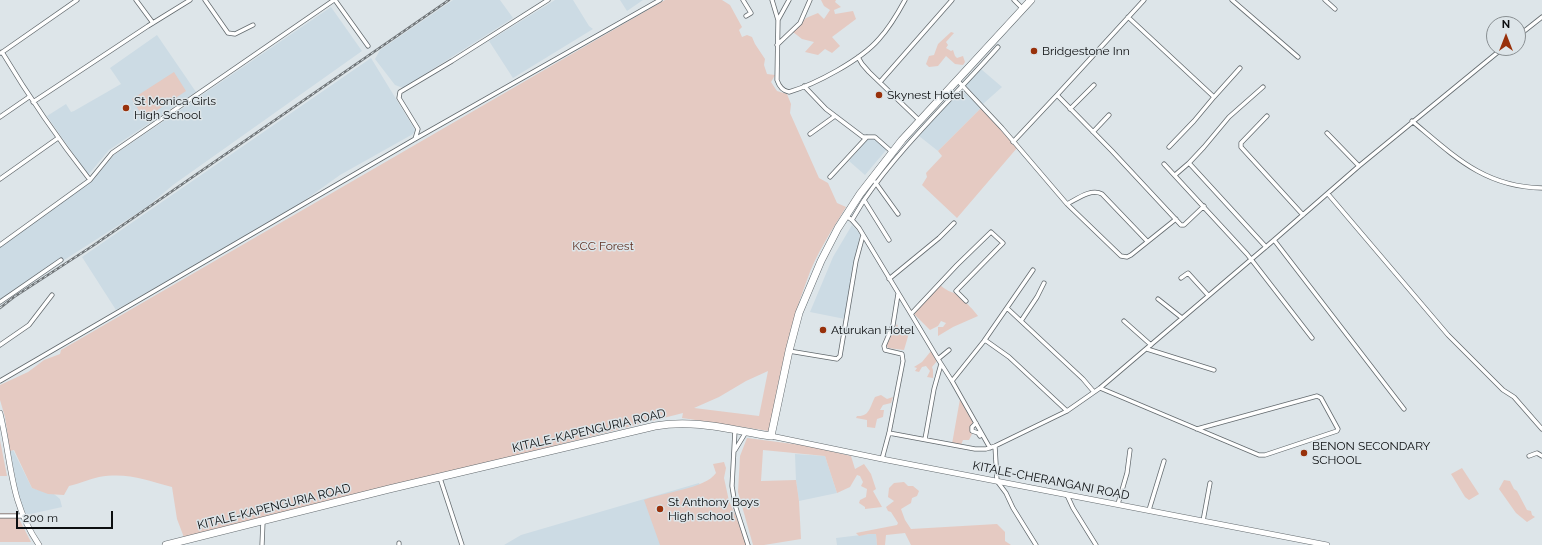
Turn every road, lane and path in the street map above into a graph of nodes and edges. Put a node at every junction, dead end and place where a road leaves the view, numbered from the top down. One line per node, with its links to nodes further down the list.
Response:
1 (77, 0): 31 (street)
2 (136, 0): 25 (street)
3 (190, 0): 25 (street)
4 (206, 0): 26 (street)
5 (335, 0): 28 (street); 68 (street)
6 (548, 0): 58 (street)
7 (660, 0): 58 (street)
8 (743, 0): 21 (street)
9 (772, 0): 24 (street)
10 (788, 0): 24 (street)
11 (810, 0): 29 (street)
12 (905, 0): 33 (street)
13 (952, 0): 37 (street)
14 (1014, 0): 19 (street)
15 (1031, 0): 19 (highway)
16 (1232, 0): 34 (street)
17 (1326, 0): 20 (street)
18 (1141, 1): 22 (street)
19 (1023, 9): 36 (highway)
20 (1335, 9)
21 (746, 16)
22 (1128, 17): 42 (street); 44 (street)
23 (1542, 17): 27 (street)
24 (778, 20): 29 (street)
25 (153, 23): 45 (street)
26 (253, 25)
27 (1526, 30)
28 (368, 46)
29 (777, 46): 39 (street)
30 (998, 47): 40 (street)
31 (1, 53): 43 (street)
32 (1493, 56): 52 (street)
33 (858, 57): 37 (street); 39 (street)
34 (1298, 57)
35 (1240, 68): 44 (street)
36 (957, 80): 40 (street); 51 (highway)
37 (880, 82): 51 (street)
38 (1094, 85): 46 (street)
39 (804, 86): 48 (street)
40 (962, 86): 59 (street); 69 (street)
41 (1263, 87): 62 (street)
42 (1056, 95): 46 (street); 59 (street)
43 (29, 96): 45 (street); 50 (street)
44 (1214, 97): 60 (street)
45 (33, 102): 57 (street)
46 (1070, 109): 53 (street)
47 (1109, 115): 53 (street)
48 (835, 116): 55 (street); 56 (street)
49 (1266, 116): 76 (street)
50 (0, 117)
51 (920, 121): 61 (highway)
52 (1412, 121): 64 (street); 70 (street)
53 (1093, 132): 78 (street)
54 (1326, 133): 64 (street)
55 (810, 134)
56 (868, 137): 61 (street); 66 (street)
57 (58, 138): 67 (street); 68 (street)
58 (416, 139): 113 (street)
59 (1013, 142): 73 (street)
60 (1169, 147)
61 (892, 152): 69 (highway)
62 (1188, 163): 65 (street); 85 (street)
63 (1164, 164): 65 (street)
64 (1359, 166): 71 (street)
65 (1174, 175): 74 (street)
66 (830, 177)
67 (0, 180)
68 (90, 180): 84 (street)
69 (874, 181): 72 (street); 75 (street); 77 (highway)
70 (1542, 188)
71 (1328, 194): 76 (street); 122 (street)
72 (864, 200): 77 (street); 81 (street)
73 (1067, 204): 83 (street); 83 (street)
74 (1204, 206): 78 (street); 87 (street)
75 (898, 214)
76 (1303, 215): 82 (street)
77 (849, 218): 80 (street); 109 (highway)
78 (1176, 219): 83 (street)
79 (954, 223): 90 (street)
80 (863, 234): 90 (street); 109 (street)
81 (889, 240)
82 (1274, 240): 85 (street); 117 (street)
83 (1147, 241)
84 (0, 245)
85 (1266, 247): 87 (street)
86 (61, 260): 97 (street)
87 (1251, 260): 94 (street); 103 (street)
88 (1033, 270): 98 (street)
89 (1181, 278): 94 (street)
90 (889, 279): 92 (street)
91 (1044, 284): 101 (street)
92 (898, 294): 99 (street); 125 (street)
93 (52, 295): 105 (street)
94 (1208, 296): 100 (street)
95 (1158, 299): 100 (street)
96 (966, 301): 99 (street)
97 (0, 302)
98 (1007, 308): 101 (street); 104 (street)
99 (911, 314): 110 (street)
100 (1182, 318): 106 (street)
101 (1021, 320): 116 (street)
102 (1124, 321): 106 (street)
103 (1312, 338)
104 (985, 340): 114 (street); 118 (street)
105 (0, 345)
106 (1151, 345): 107 (street)
107 (1147, 349): 112 (street); 115 (street)
108 (949, 350): 110 (street)
109 (789, 351): 126 (highway)
110 (938, 358): 111 (street)
111 (941, 364): 114 (street); 128 (street)
112 (1214, 370)
113 (0, 381)
114 (952, 381): 120 (street)
115 (1100, 388): 116 (street); 121 (street)
116 (1094, 392): 118 (street)
117 (1404, 409)
118 (1067, 412): 129 (street)
119 (0, 413): 144 (main road)
120 (976, 423): 127 (street); 130 (street)
121 (1197, 428): 121 (street)
122 (1542, 429)
123 (735, 430): 124 (highway, KITALE-KAPENGURIA ROAD); 132 (street); 137 (highway, KITALE-KAPENGURIA ROAD)
124 (746, 432): 126 (highway, KITALE-KAPENGURIA ROAD); 132 (street)
125 (889, 433): 128 (street); 135 (street)
126 (771, 436): 135 (main road, KITALE-CHERANGANI ROAD)
127 (980, 436)
128 (925, 439): 130 (street)
129 (995, 446): 130 (street); 138 (street)
130 (990, 448)
131 (1130, 450): 141 (street)
132 (734, 451): 151 (street)
133 (1529, 456): 134 (street)
134 (1542, 456)
135 (882, 459): 138 (main road, KITALE-CHERANGANI ROAD)
136 (1164, 460): 142 (street)
137 (440, 478): 145 (highway, KITALE-KAPENGURIA ROAD); 150 (street)
138 (997, 481): 140 (main road, KITALE-CHERANGANI ROAD); 152 (street)
139 (1210, 483): 146 (street)
140 (1066, 494): 141 (main road, KITALE-CHERANGANI ROAD); 153 (street)
141 (1118, 504): 142 (main road, KITALE-CHERANGANI ROAD)
142 (1149, 510): 146 (main road, KITALE-CHERANGANI ROAD)
143 (0, 516): 144 (street)
144 (22, 516): 147 (main road)
145 (263, 521): 148 (highway, KITALE-KAPENGURIA ROAD); 149 (street)
146 (1203, 521): 154 (main road, KITALE-CHERANGANI ROAD)
147 (39, 545)
148 (166, 545)
149 (262, 545)
150 (462, 545)
151 (748, 545)
152 (1036, 545)
153 (1096, 545)
154 (1327, 545)

